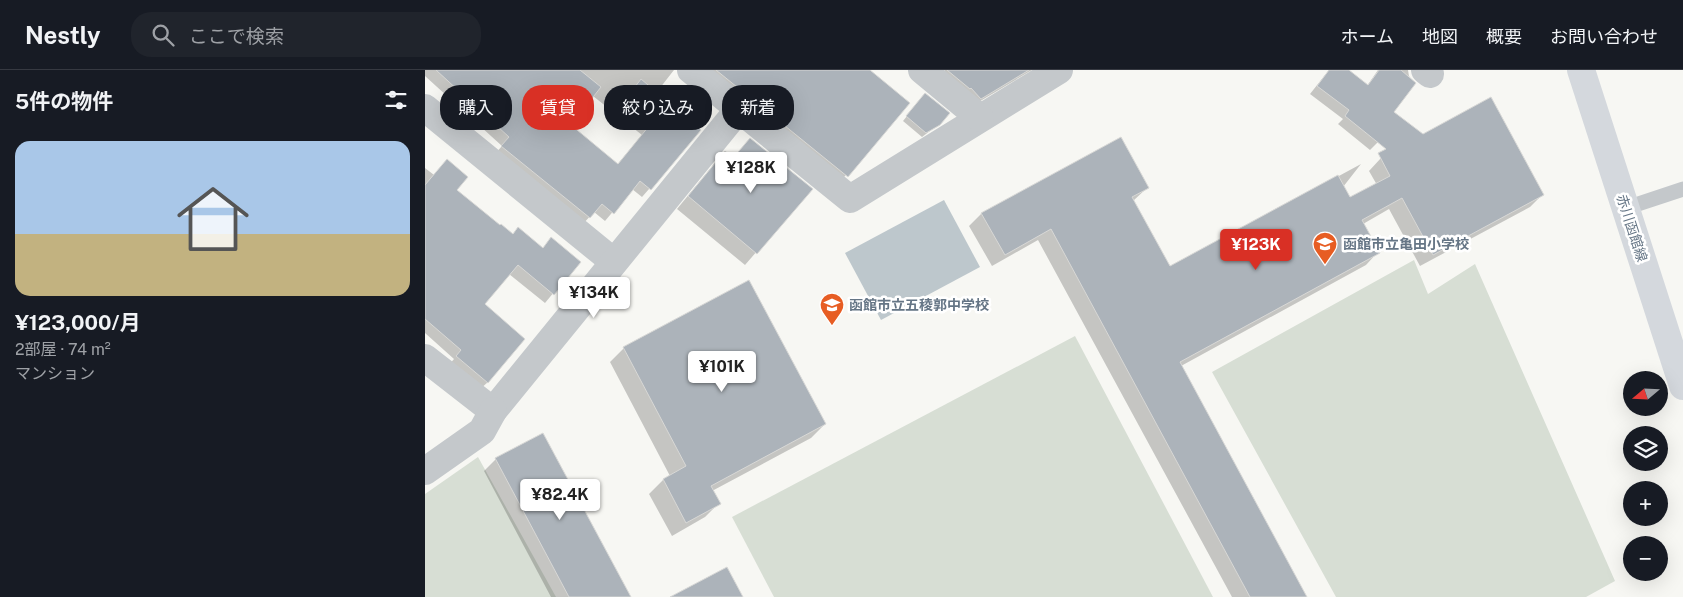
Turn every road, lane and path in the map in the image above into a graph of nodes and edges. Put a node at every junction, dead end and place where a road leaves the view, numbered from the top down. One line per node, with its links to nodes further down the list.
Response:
1 (691, 70): 5 (street)
2 (922, 70): 7 (street)
3 (1059, 70): 7 (street)
4 (1581, 70): 11 (main road, 赤川函館線)
5 (722, 95)
6 (425, 108): 12 (street)
7 (980, 118): 9 (street)
8 (722, 130): 12 (street)
9 (765, 130)
10 (1683, 189): 11 (lane)
11 (1625, 208): 13 (main road, 赤川函館線)
12 (614, 262): 16 (street)
13 (1678, 354): 15 (main road, 赤川函館線)
14 (425, 358): 16 (street)
15 (1683, 386)
16 (493, 411): 17 (street)
17 (425, 471)

